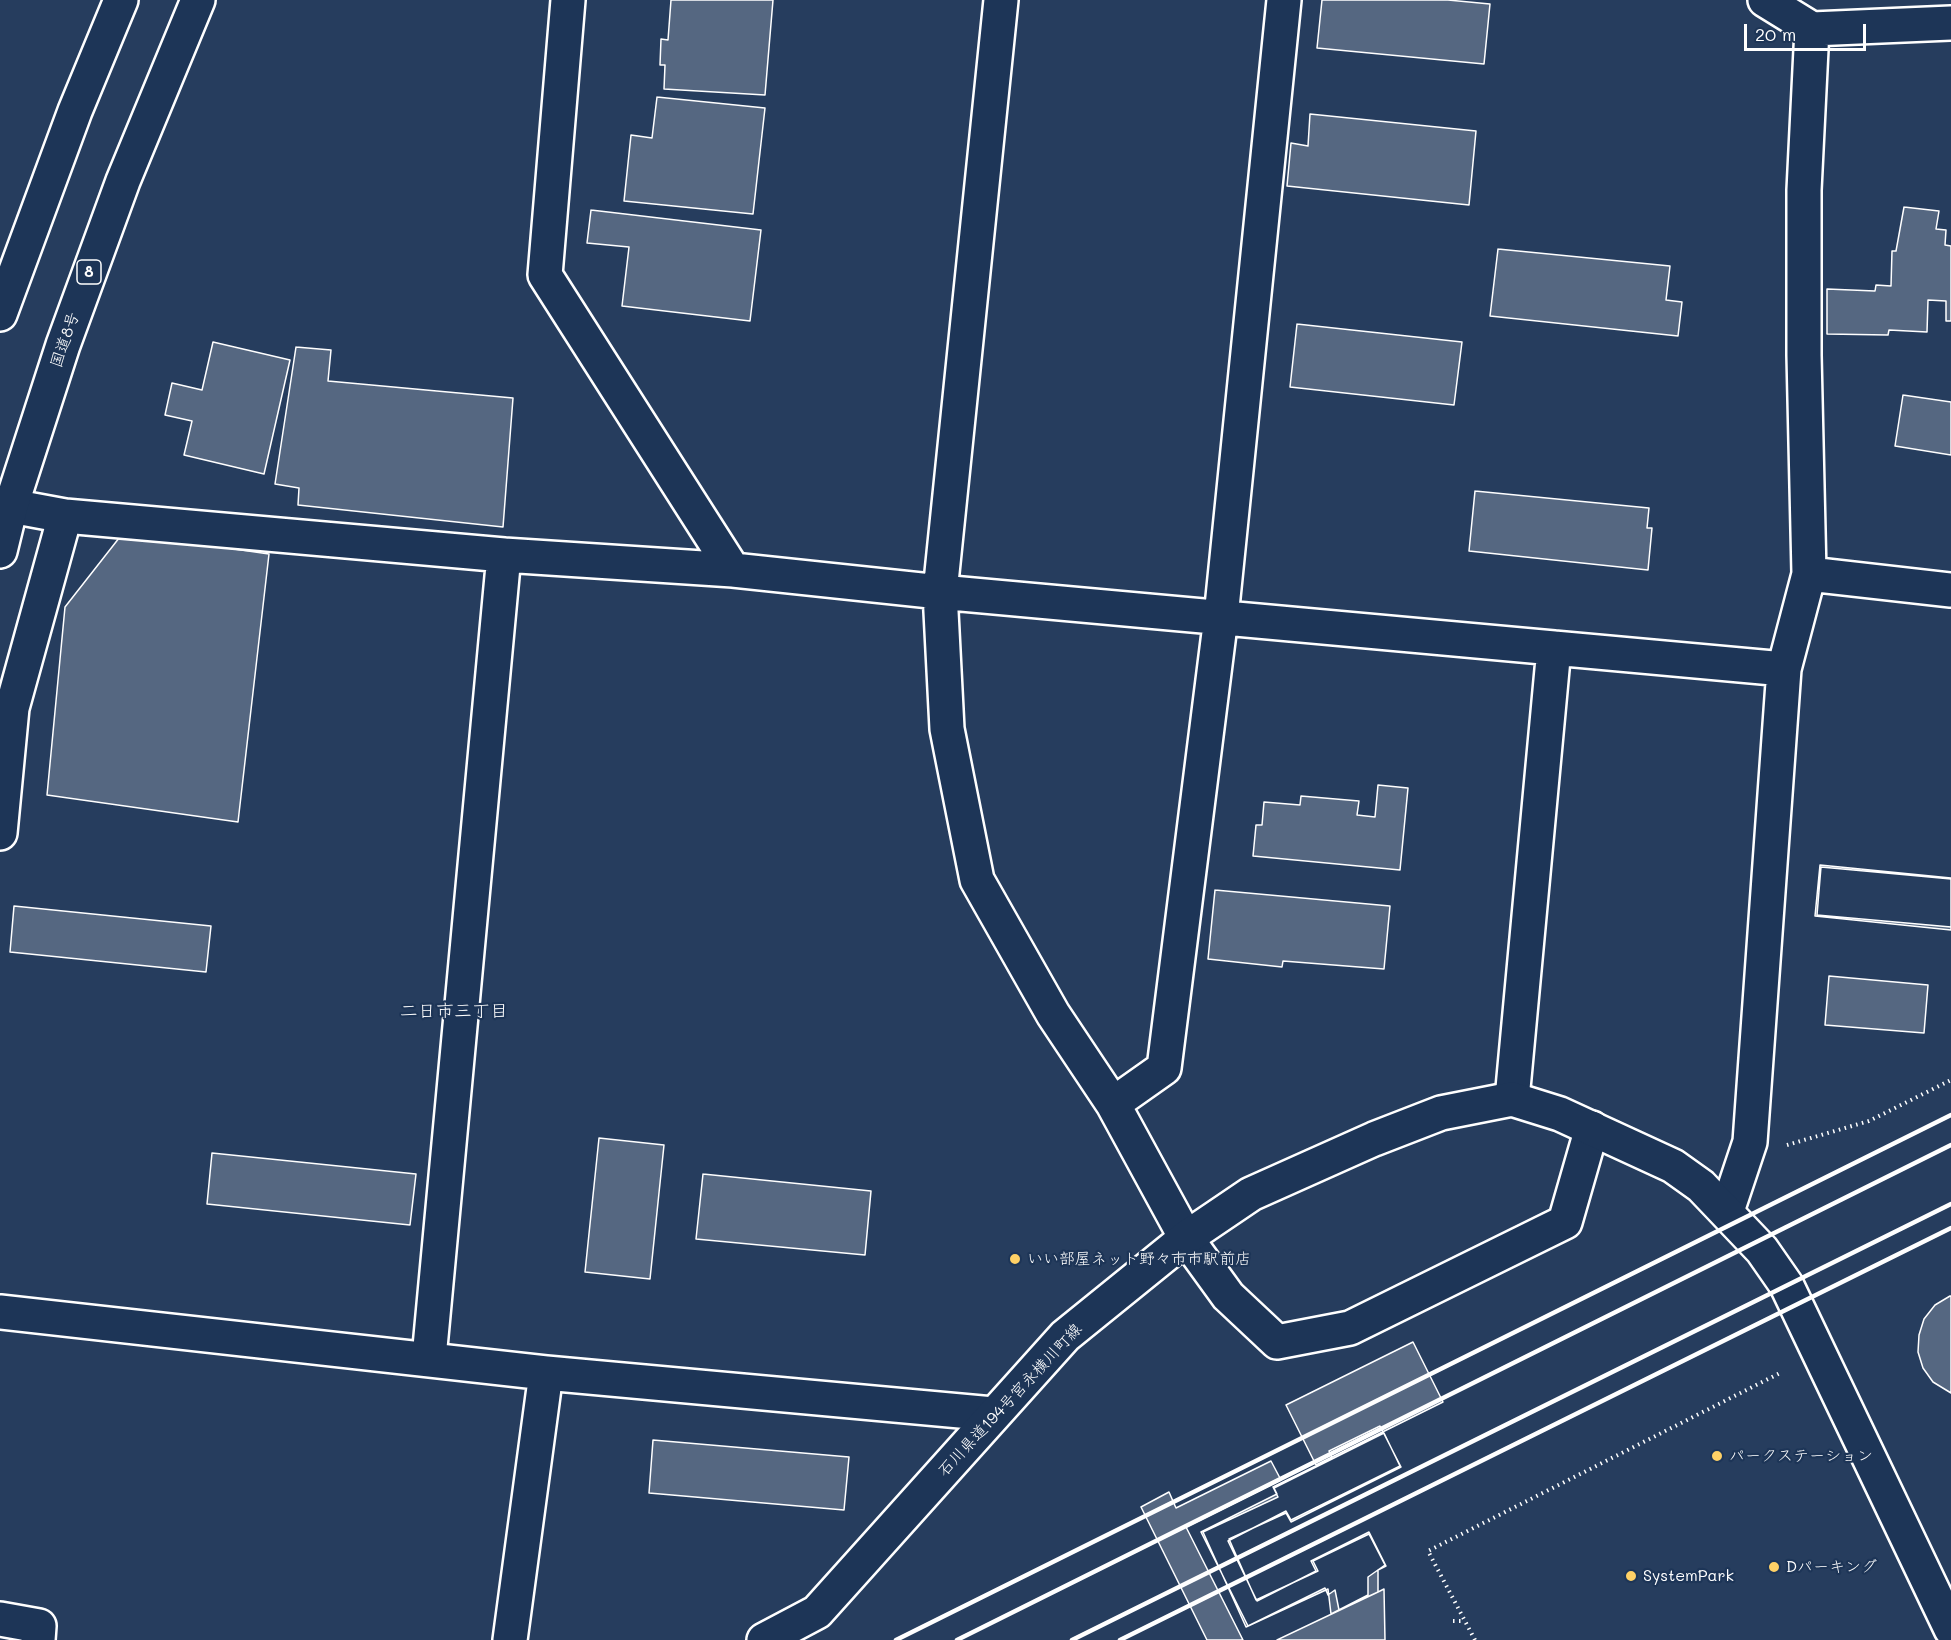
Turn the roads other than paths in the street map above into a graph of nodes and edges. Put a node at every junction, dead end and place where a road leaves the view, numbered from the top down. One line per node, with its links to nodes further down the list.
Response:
1 (122, 0): 9 (main road)
2 (198, 0): 10 (main road, 国道8号 / 8)
3 (568, 0): 14 (main road)
4 (1001, 0): 17 (main road)
5 (1284, 0): 18 (main road)
6 (1765, 0): 8 (main road)
7 (1951, 23): 8 (main road)
8 (1812, 29): 15 (main road)
9 (0, 314)
10 (11, 506): 11 (main road); 12 (main road, 国道8号 / 8)
11 (65, 516): 13 (main road); 21 (main road)
12 (0, 552)
13 (504, 555): 14 (main road); 28 (main road)
14 (733, 570): 17 (main road)
15 (1809, 574): 16 (main road); 20 (main road)
16 (1951, 590)
17 (940, 592): 18 (main road); 23 (main road)
18 (1221, 618): 19 (main road); 23 (main road)
19 (1554, 648): 20 (main road); 22 (main road)
20 (1784, 669): 25 (main road)
21 (0, 833)
22 (1512, 1099): 24 (main road); 26 (main road, 石川県道194号宮永横川町線)
23 (1113, 1104): 26 (main road)
24 (1592, 1128): 25 (main road); 26 (main road)
25 (1727, 1211): 32 (main road)
26 (1186, 1238): 30 (main road, 石川県道194号宮永横川町線)
27 (0, 1312): 28 (main road)
28 (429, 1358): 29 (main road)
29 (546, 1373): 30 (main road); 34 (main road)
30 (993, 1414): 35 (main road, 石川県道194号宮永横川町線)
31 (0, 1619): 33 (main road)
32 (1951, 1629)
33 (38, 1640)
34 (510, 1640)
35 (764, 1640)

